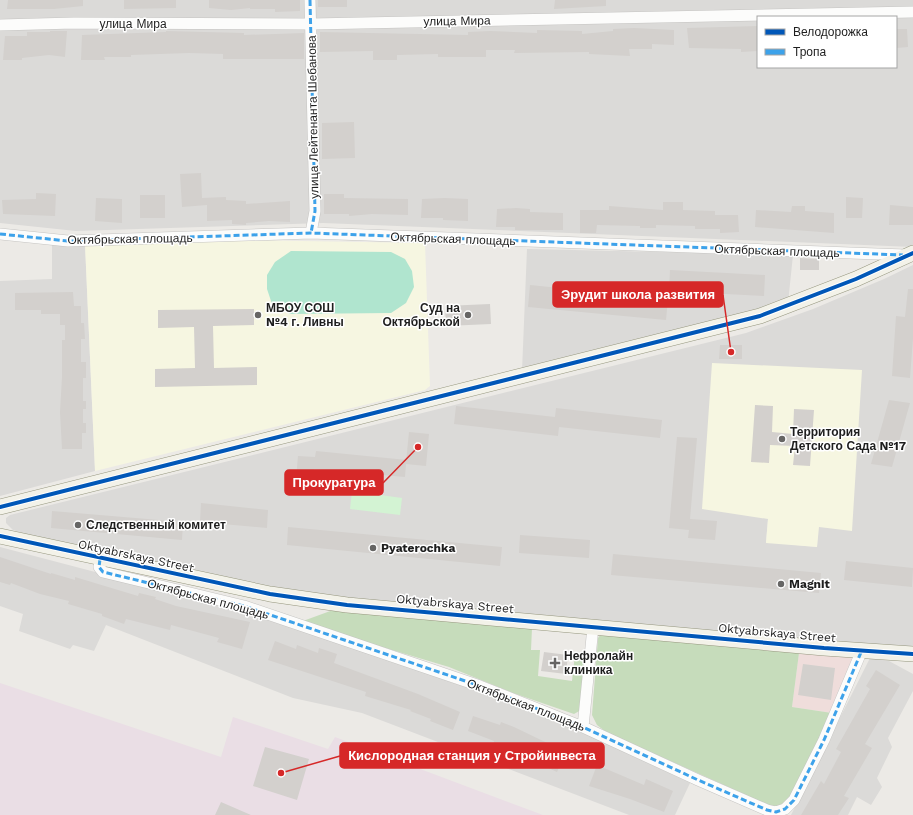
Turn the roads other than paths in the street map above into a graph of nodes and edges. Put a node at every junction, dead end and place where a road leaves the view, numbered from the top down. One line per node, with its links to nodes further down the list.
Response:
1 (310, 0): 3 (street, улица Лейтенанта Шебанова)
2 (913, 12): 3 (street, улица Мира)
3 (312, 24): 4 (street, улица Мира); 5 (street, улица Лейтенанта Шебанова)
4 (0, 25)
5 (311, 233): 6 (street, Октябрьская площадь); 7 (street, Октябрьская площадь)
6 (0, 234)
7 (910, 254): 8 (street)
8 (0, 507)
9 (2, 536): 10 (street, Oktyabrskaya Street)
10 (100, 559): 11 (street, Oktyabrskaya Street); 14 (street, Октябрьская площадь)
11 (594, 627): 12 (street, Oktyabrskaya Street); 14 (street)
12 (862, 650): 13 (street, Oktyabrskaya Street); 14 (street, Октябрьская площадь)
13 (913, 654)
14 (584, 727)

